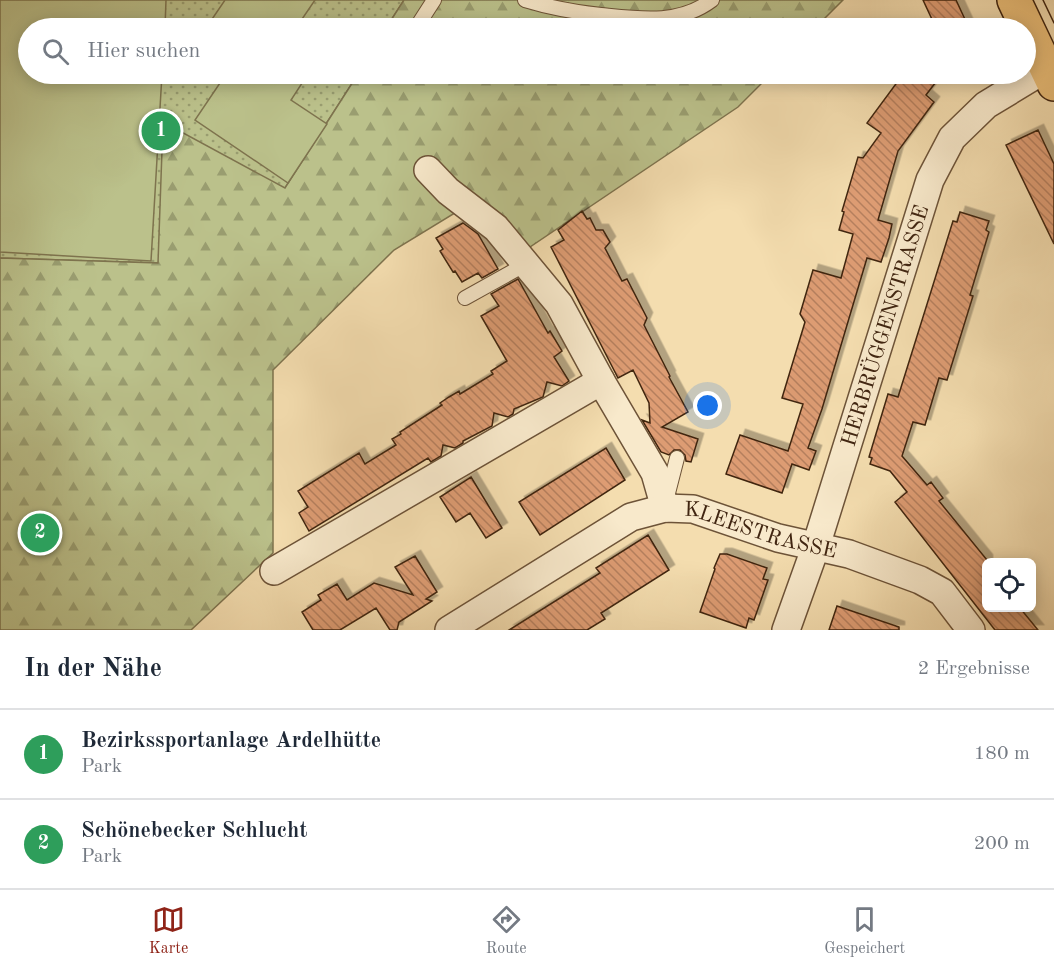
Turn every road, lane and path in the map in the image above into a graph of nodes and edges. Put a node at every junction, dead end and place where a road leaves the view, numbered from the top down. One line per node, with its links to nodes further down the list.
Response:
1 (434, 0): 5 (lane)
2 (525, 0): 6 (lane)
3 (712, 0): 7 (lane)
4 (1014, 0): 8 (main road)
5 (422, 18)
6 (630, 18)
7 (670, 18)
8 (1023, 18)
9 (1036, 46): 10 (main road)
10 (1050, 76): 11 (street, HERBRÜGGENSTRASSE)
11 (1036, 82)
12 (1032, 84): 19 (street, HERBRÜGGENSTRASSE)
13 (428, 170): 14 (street, KLEESTRASSE)
14 (526, 264): 15 (lane); 16 (street, KLEESTRASSE)
15 (465, 298)
16 (601, 381): 18 (street, KLEESTRASSE); 20 (street)
17 (677, 458): 18 (lane)
18 (665, 508): 19 (street, KLEESTRASSE); 21 (street)
19 (816, 546): 22 (street, HERBRÜGGENSTRASSE); 23 (street, KLEESTRASSE)
20 (274, 571)
21 (449, 630)
22 (786, 630)
23 (971, 630)

